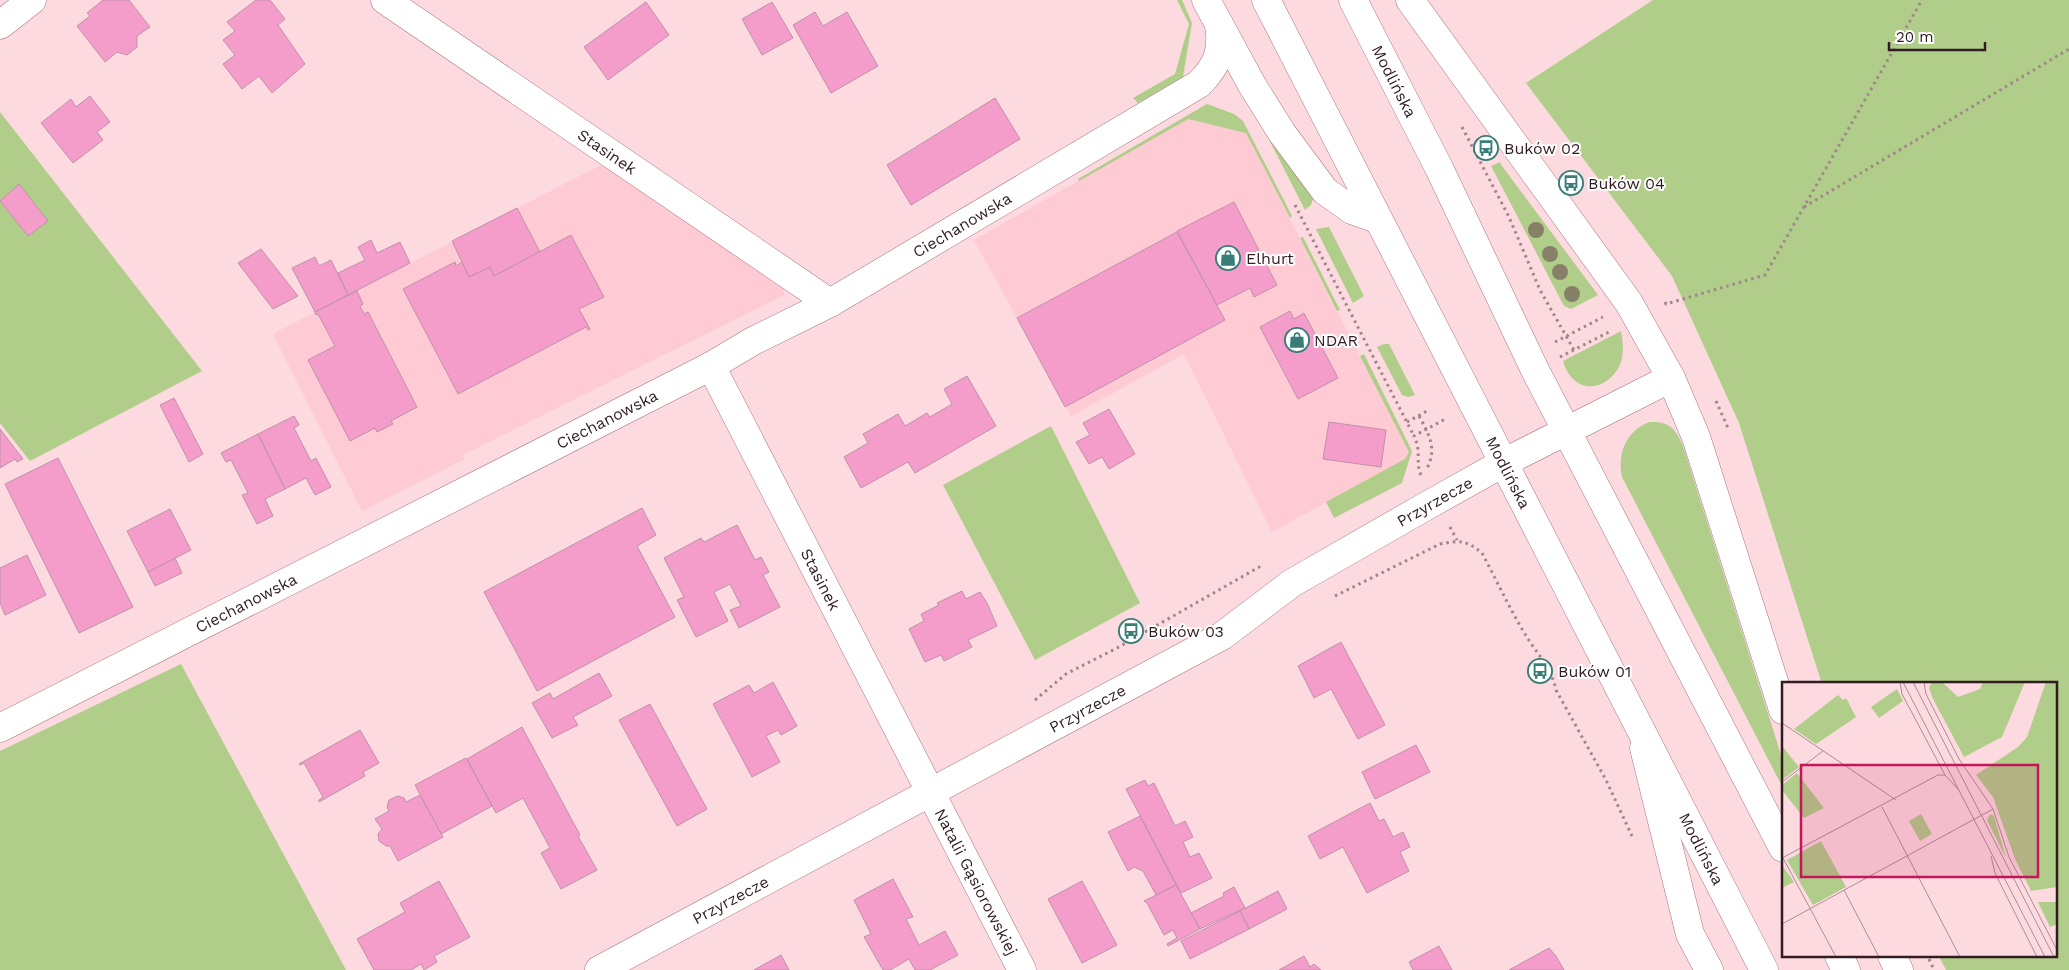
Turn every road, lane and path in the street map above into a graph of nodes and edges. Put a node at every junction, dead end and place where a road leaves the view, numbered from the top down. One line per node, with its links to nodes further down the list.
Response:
1 (32, 0): 9 (street)
2 (385, 0): 17 (street, Stasinek)
3 (1206, 0): 8 (street)
4 (1266, 0): 16 (street, Modlińska)
5 (1353, 0): 32 (street, Modlińska)
6 (1410, 0): 26 (street)
7 (1922, 0): 15 (path)
8 (1219, 24): 11 (street, Ciechanowska); 12 (street)
9 (0, 25)
10 (2069, 49): 15 (path)
11 (1199, 84): 12 (street, Ciechanowska); 17 (street, Ciechanowska)
12 (1252, 86): 16 (street)
13 (1460, 123): 21 (path)
14 (1292, 199): 29 (path)
15 (1804, 207): 18 (path)
16 (1377, 218): 34 (street, Modlińska)
17 (830, 303): 25 (street, Ciechanowska)
18 (1666, 304)
19 (1604, 316): 21 (path)
20 (1614, 330): 23 (path)
21 (1566, 336): 22 (path); 23 (path)
22 (1551, 345)
23 (1574, 350): 24 (path)
24 (1557, 359)
25 (710, 366): 47 (street, Ciechanowska); 48 (street, Stasinek)
26 (1671, 378): 32 (street); 45 (street)
27 (1427, 411): 28 (path)
28 (1419, 416): 29 (path); 31 (path)
29 (1406, 422): 33 (path)
30 (1434, 425): 31 (path)
31 (1427, 429): 33 (path); 35 (path)
32 (1567, 432): 34 (street, Przyrzecze); 50 (street, Modlińska)
33 (1414, 436): 35 (path)
34 (1503, 464): 46 (street, Modlińska); 48 (street, Przyrzecze)
35 (1421, 475): 36 (path); 37 (path)
36 (1417, 480)
37 (1424, 481)
38 (1455, 536): 40 (path)
39 (1437, 538): 41 (path)
40 (1457, 540): 41 (path); 49 (path)
41 (1440, 544): 43 (path)
42 (1268, 562): 44 (path)
43 (1327, 600)
44 (1028, 705)
45 (1782, 707)
46 (1639, 727): 56 (street, Modlińska); 57 (street, Modlińska)
47 (0, 728)
48 (930, 793): 54 (street, Przyrzecze); 55 (street, Natalii Gąsiorowskiej)
49 (1636, 844)
50 (1782, 846)
51 (1840, 958): 58 (street)
52 (1893, 958): 59 (street)
53 (1928, 958): 60 (path)
54 (599, 970)
55 (1022, 970)
56 (1708, 970)
57 (1764, 970)
58 (1846, 970)
59 (1900, 970)
60 (1934, 970)

